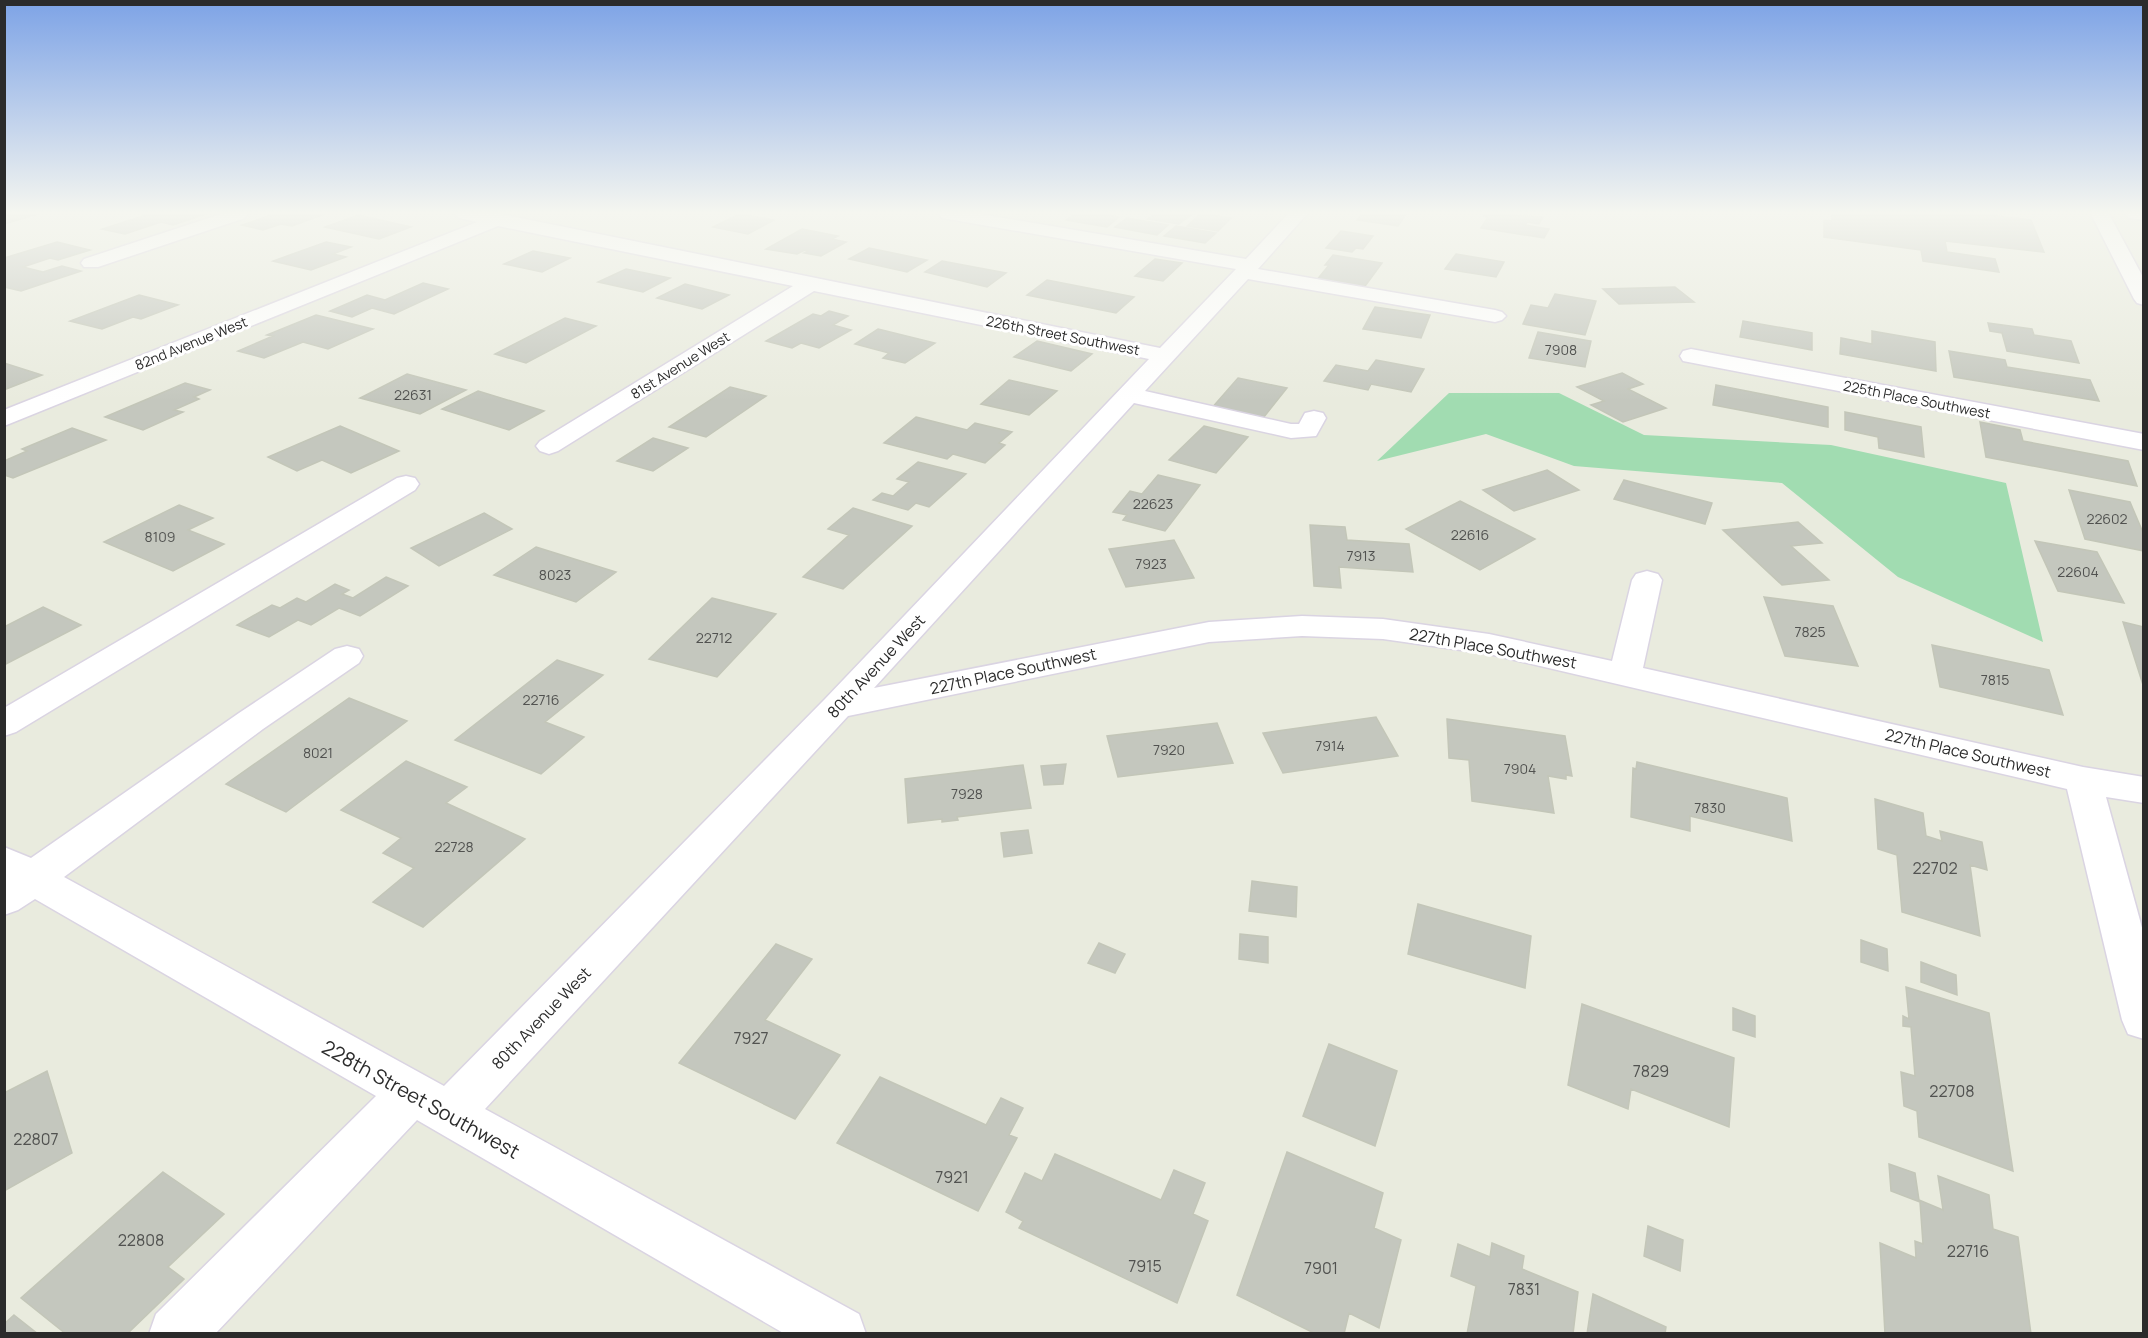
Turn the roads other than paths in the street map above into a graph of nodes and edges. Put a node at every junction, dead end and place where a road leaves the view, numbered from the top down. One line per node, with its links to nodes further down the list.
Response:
1 (357, 276): 13 (street, 82nd Avenue West)
2 (776, 276): 6 (street, 226th Street Southwest)
3 (1239, 276): 9 (street, 80th Avenue West)
4 (1285, 276): 8 (street)
5 (2132, 276): 7 (street)
6 (811, 284): 9 (street, 226th Street Southwest); 15 (street, 81st Avenue West)
7 (2144, 299)
8 (1495, 316)
9 (1167, 356): 11 (street, 80th Avenue West)
10 (1690, 356): 14 (street, 225th Place Southwest)
11 (1129, 395): 12 (street); 20 (street, 80th Avenue West)
12 (1314, 418)
13 (4, 419)
14 (2144, 442)
15 (549, 446)
16 (406, 484): 21 (street)
17 (1647, 580): 19 (street)
18 (346, 657): 24 (street)
19 (1625, 674): 20 (street, 227th Place Southwest); 22 (street, 227th Place Southwest)
20 (837, 707): 26 (street, 80th Avenue West)
21 (4, 724)
22 (2083, 780): 23 (street, 227th Place Southwest); 25 (street)
23 (2144, 790)
24 (14, 880): 26 (street, 228th Street Southwest)
25 (2144, 1020)
26 (430, 1104): 27 (street, 80th Avenue West); 28 (street, 228th Street Southwest)
27 (176, 1334)
28 (839, 1334)

